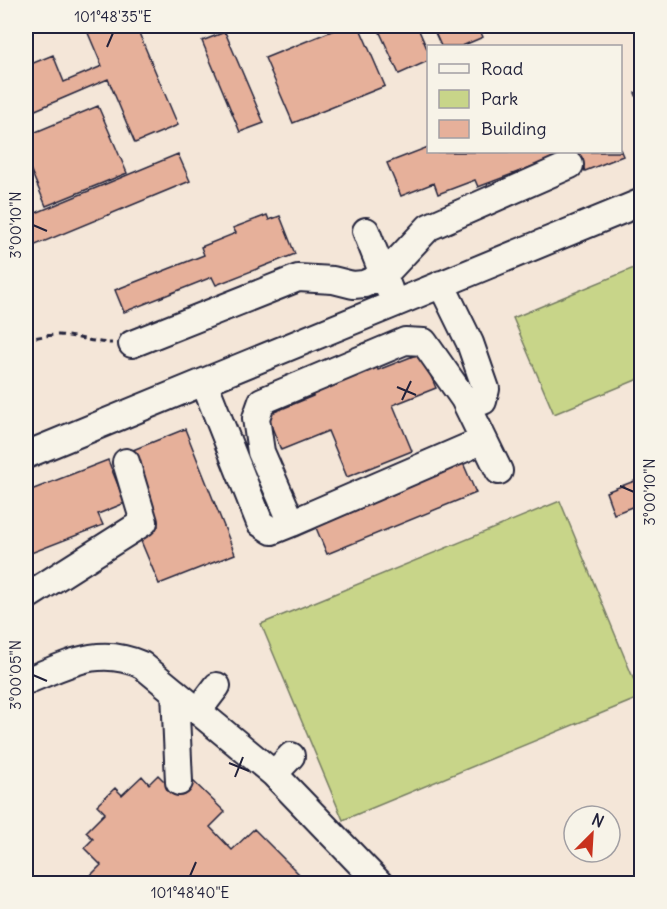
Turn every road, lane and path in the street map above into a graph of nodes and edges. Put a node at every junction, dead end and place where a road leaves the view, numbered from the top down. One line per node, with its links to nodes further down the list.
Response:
1 (570, 165): 4 (lane)
2 (642, 202): 5 (lane)
3 (366, 231): 4 (lane)
4 (383, 276): 6 (lane); 8 (lane)
5 (441, 284): 6 (lane); 10 (lane)
6 (395, 303): 9 (lane)
7 (26, 340): 8 (path)
8 (132, 344)
9 (204, 382): 12 (lane); 15 (lane)
10 (468, 407): 11 (lane); 15 (lane)
11 (484, 440): 14 (lane); 15 (lane)
12 (26, 455)
13 (126, 462): 16 (lane)
14 (499, 471)
15 (292, 523)
16 (26, 597)
17 (26, 681): 19 (lane)
18 (217, 686): 20 (lane)
19 (175, 692): 20 (lane); 21 (lane)
20 (198, 711): 22 (lane)
21 (179, 782)
22 (380, 884)

